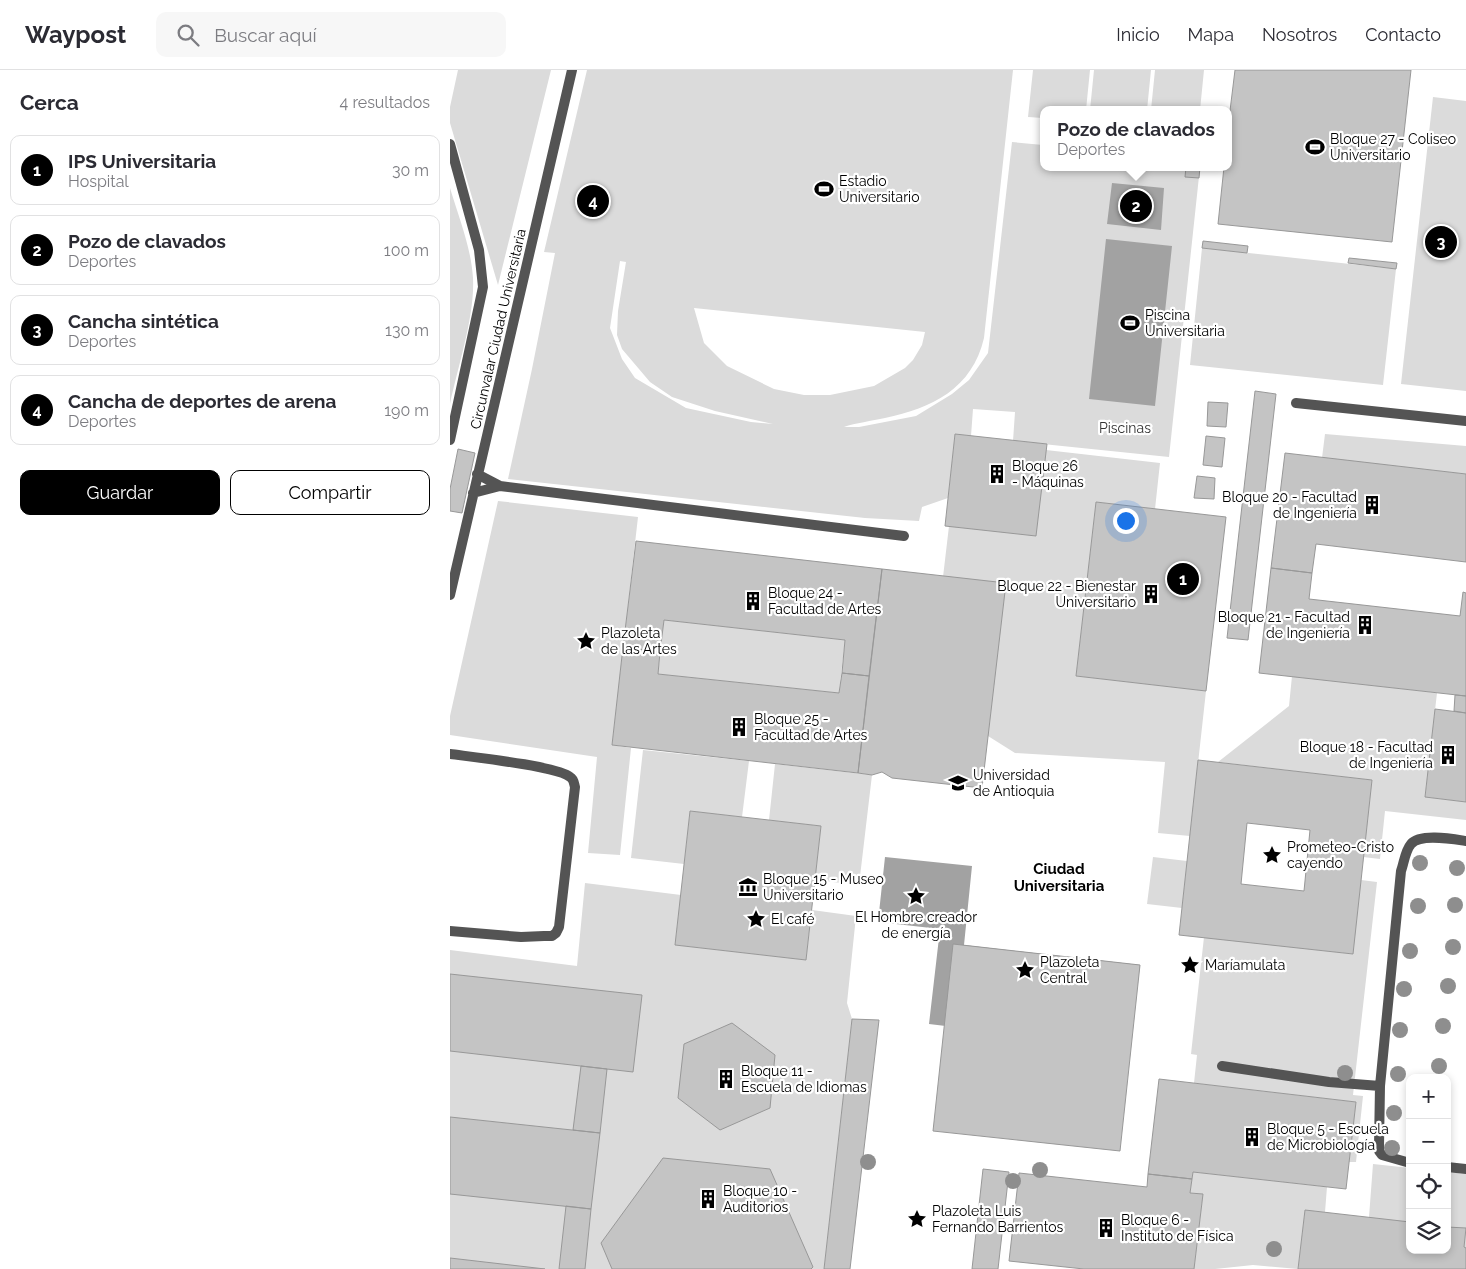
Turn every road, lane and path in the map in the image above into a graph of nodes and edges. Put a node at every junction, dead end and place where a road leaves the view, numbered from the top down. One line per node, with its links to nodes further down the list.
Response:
1 (572, 70): 6 (lane, Circunvalar Ciudad Universitaria)
2 (450, 144): 5 (lane)
3 (1296, 403): 4 (lane)
4 (1466, 421)
5 (450, 440)
6 (477, 474): 7 (lane); 8 (lane, Circunvalar Ciudad Universitaria)
7 (500, 486): 8 (lane); 9 (lane)
8 (473, 493): 10 (lane, Circunvalar Ciudad Universitaria)
9 (904, 536)
10 (450, 595)
11 (450, 754): 13 (lane)
12 (1466, 841): 15 (lane)
13 (450, 931)
14 (1222, 1066): 15 (lane)
15 (1380, 1086): 16 (lane)
16 (1406, 1162)
17 (1451, 1167): 18 (lane)
18 (1466, 1169)

